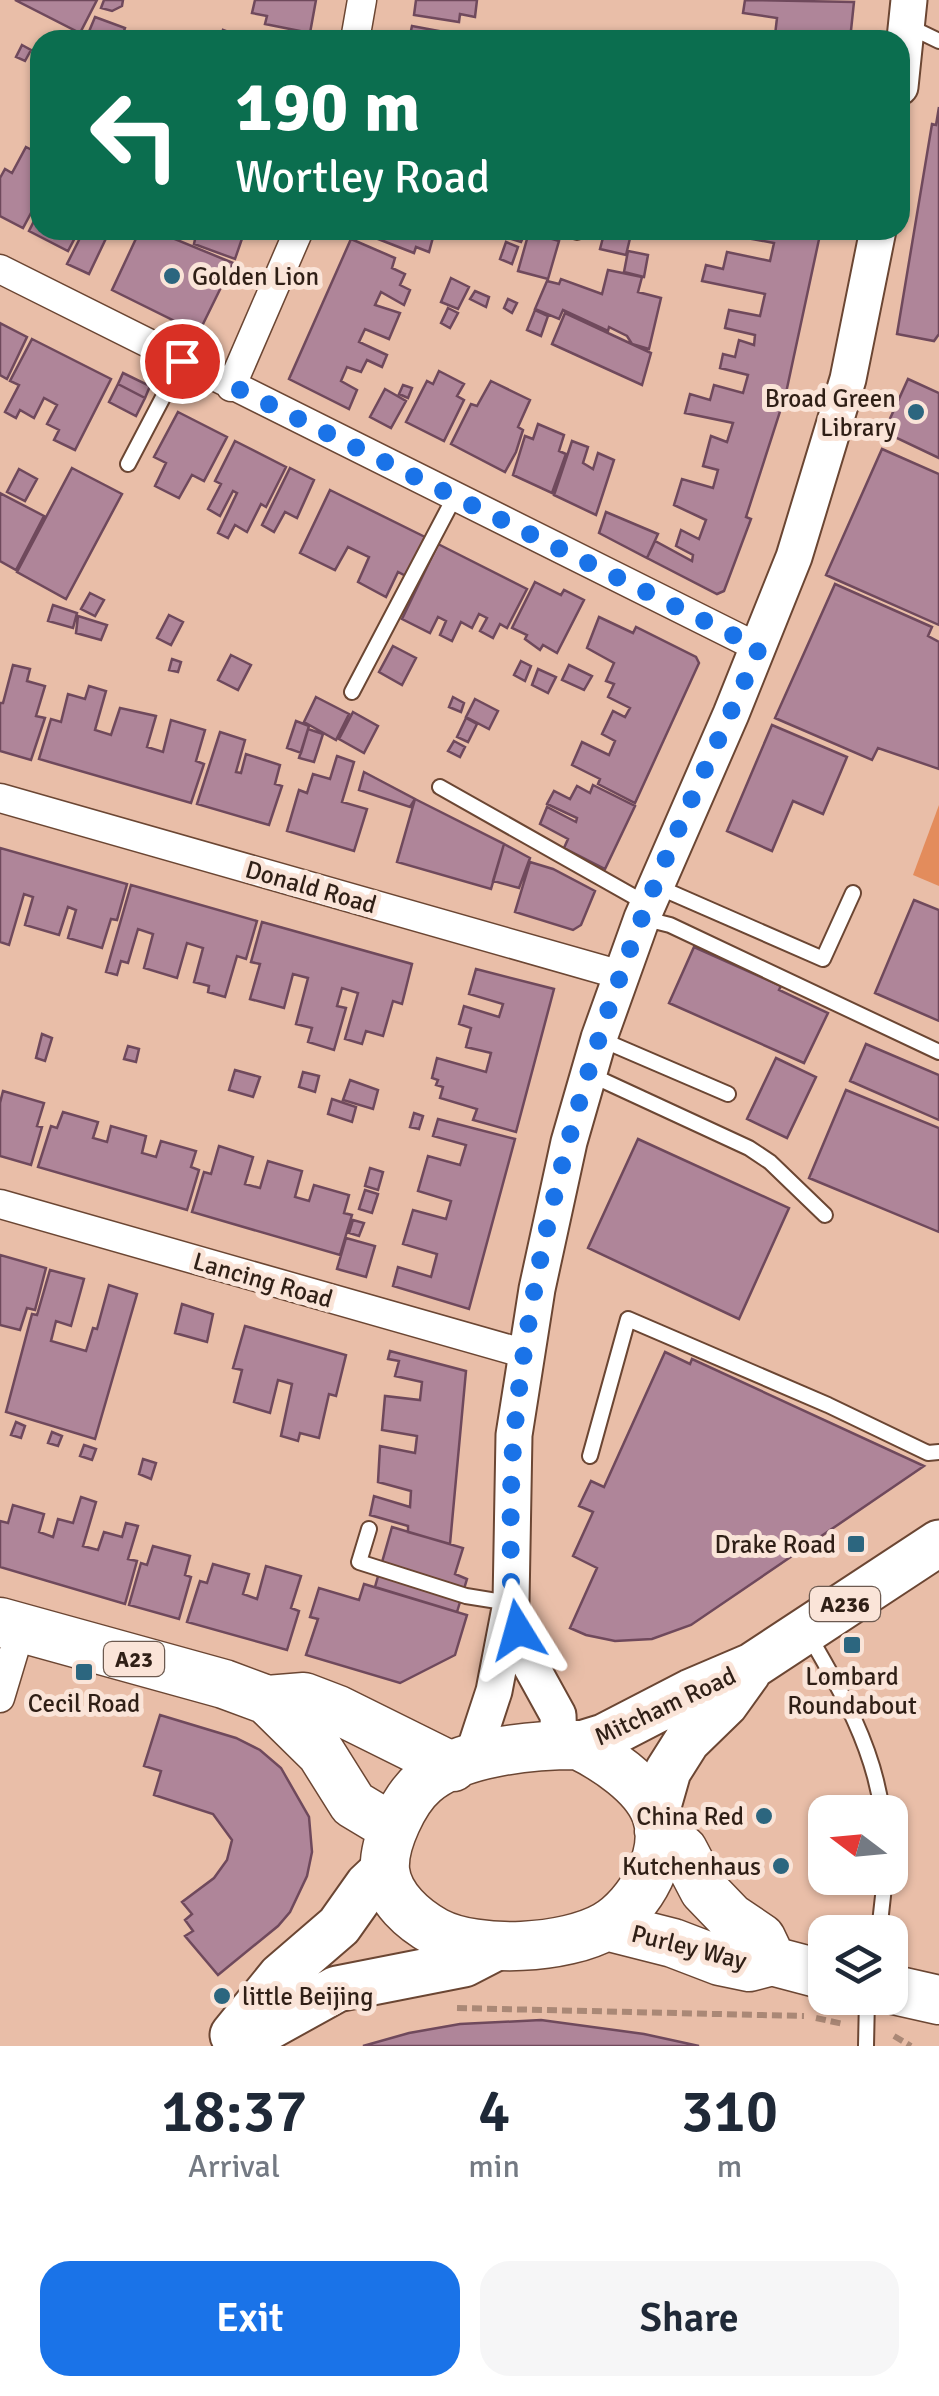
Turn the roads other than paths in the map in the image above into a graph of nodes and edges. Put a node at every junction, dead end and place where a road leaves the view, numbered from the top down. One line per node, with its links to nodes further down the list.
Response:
1 (362, 0): 3 (street)
2 (908, 13): 4 (lane)
3 (357, 30)
4 (939, 41)
5 (295, 240): 9 (street)
6 (876, 240): 12 (street)
7 (0, 269): 8 (street)
8 (182, 361): 9 (street); 10 (lane)
9 (231, 387): 11 (street)
10 (128, 464)
11 (454, 498): 12 (street); 13 (lane)
12 (759, 648): 17 (street)
13 (352, 692)
14 (440, 787): 17 (lane)
15 (0, 798): 18 (street, Donald Road)
16 (853, 894): 17 (lane)
17 (648, 903): 18 (street); 20 (lane)
18 (621, 976): 19 (street)
19 (599, 1038): 21 (street); 22 (lane)
20 (939, 1052)
21 (588, 1074): 24 (lane); 25 (street)
22 (728, 1094)
23 (0, 1204): 25 (street, Lancing Road)
24 (824, 1215)
25 (526, 1354): 30 (street)
26 (939, 1452): 27 (lane)
27 (590, 1456)
28 (369, 1529): 30 (lane)
29 (939, 1543): 32 (main road, Mitcham Road / A236)
30 (511, 1603): 36 (street); 37 (street)
31 (10, 1625): 34 (street); 35 (highway, A23)
32 (806, 1630): 33 (main road, Mitcham Road / A236); 38 (lane)
33 (752, 1666): 36 (main road, Mitcham Road / A236); 39 (main road, Mitcham Road / A236)
34 (0, 1698)
35 (267, 1700): 37 (highway, A23); 40 (highway, A23)
36 (568, 1745): 37 (highway); 39 (highway)
37 (463, 1763): 40 (highway)
38 (878, 1795)
39 (657, 1822): 41 (highway); 43 (highway, Purley Way)
40 (389, 1849): 42 (highway); 48 (main road)
41 (606, 1926): 42 (highway); 43 (highway, Purley Way)
42 (495, 1948): 48 (main road)
43 (772, 1961): 44 (highway, Purley Way)
44 (808, 1971)
45 (939, 2000): 46 (highway)
46 (908, 2005)
47 (877, 2015): 49 (lane)
48 (229, 2039)
49 (866, 2046)

